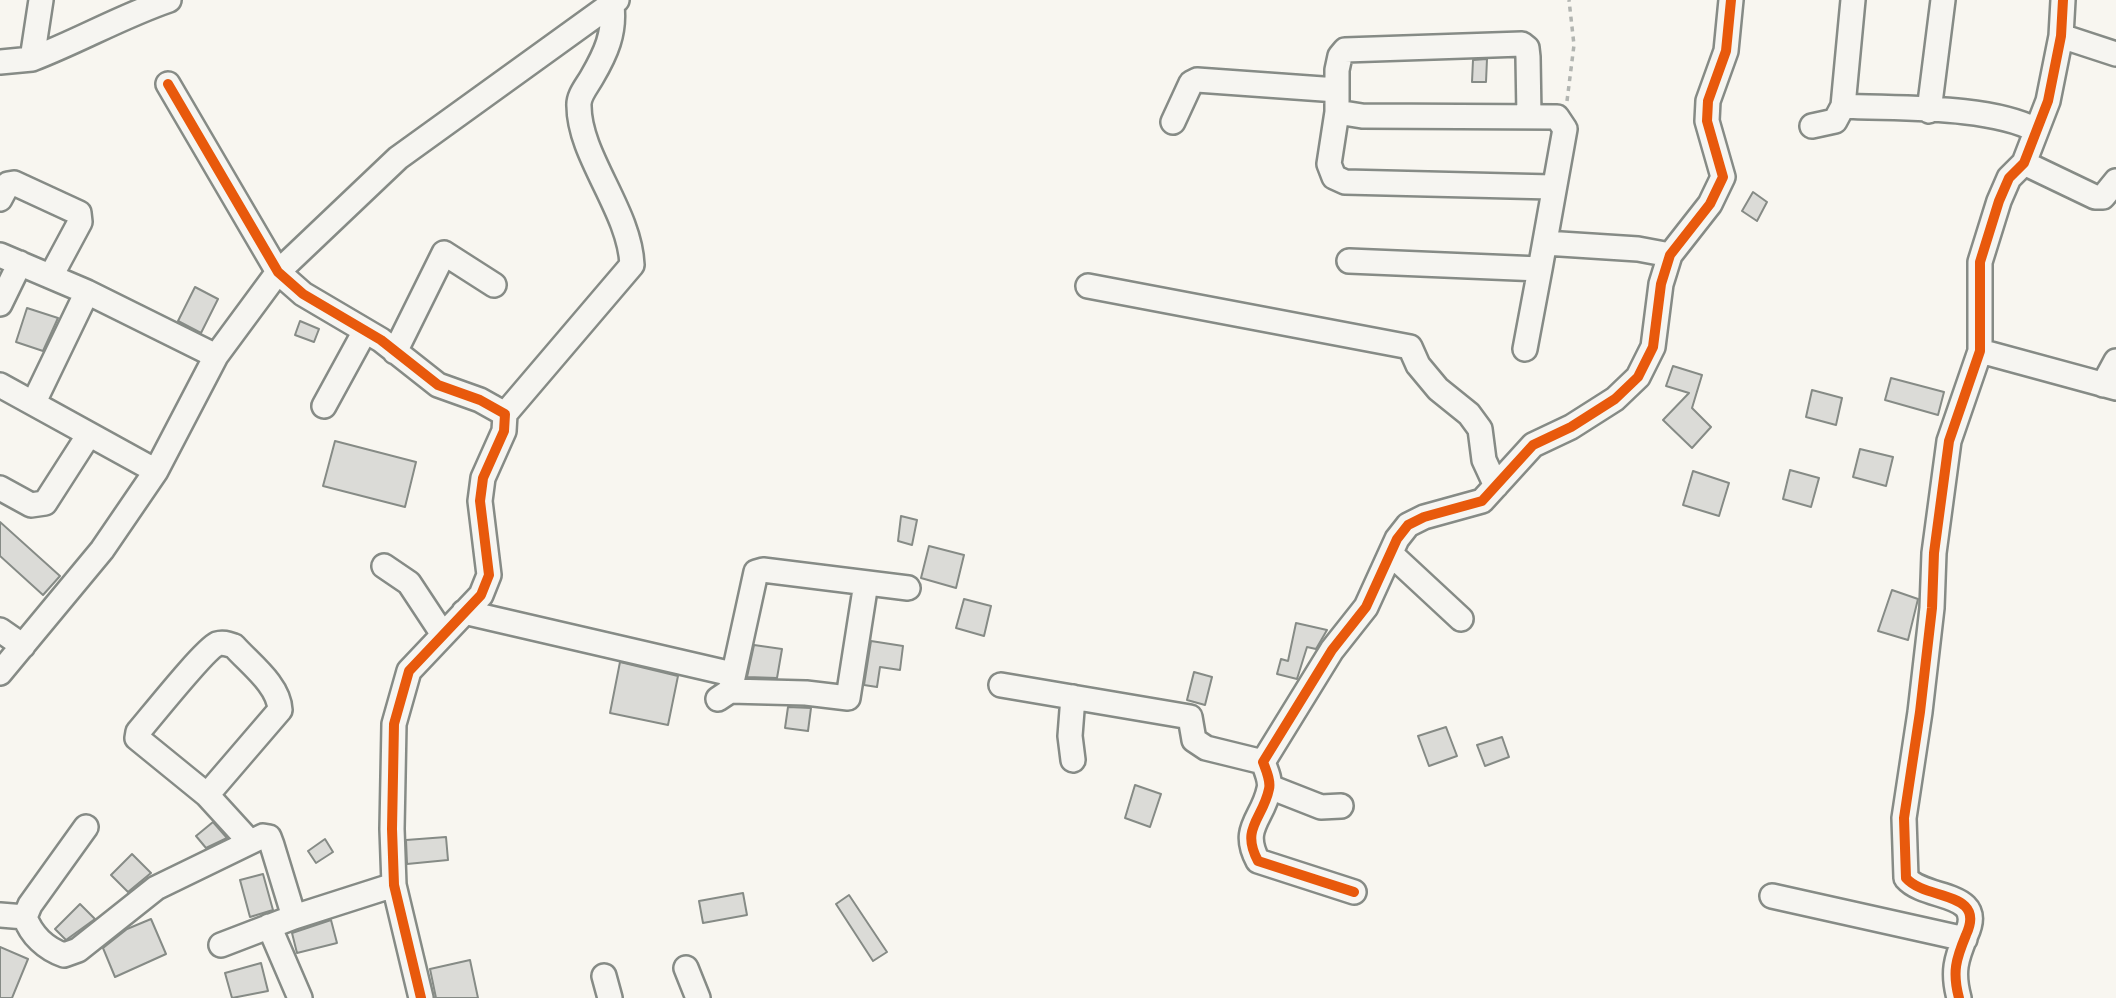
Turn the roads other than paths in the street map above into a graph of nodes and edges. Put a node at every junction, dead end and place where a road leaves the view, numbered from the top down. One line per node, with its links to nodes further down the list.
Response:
1 (41, 0): 10 (street)
2 (169, 0): 10 (street)
3 (1731, 0): 25 (street)
4 (1853, 0): 14 (street)
5 (1943, 0): 15 (street)
6 (2063, 0): 8 (street)
7 (615, 3): 29 (street); 45 (street)
8 (2061, 36): 9 (street); 19 (street)
9 (2116, 54)
10 (32, 59): 11 (street)
11 (0, 62)
12 (168, 84): 29 (street)
13 (1337, 101): 16 (street); 16 (street); 17 (street); 21 (street)
14 (1843, 106): 15 (street); 18 (street)
15 (1929, 111): 19 (street)
16 (1529, 116): 21 (street)
17 (1172, 122)
18 (1812, 126)
19 (2036, 130): 20 (street)
20 (2024, 163): 22 (street); 37 (street)
21 (1552, 187): 24 (street)
22 (2113, 189)
23 (0, 199): 30 (street)
24 (1545, 243): 25 (street); 28 (street)
25 (1670, 255): 48 (street)
26 (10, 259): 30 (street); 34 (street)
27 (1349, 261): 28 (street)
28 (1540, 269): 36 (street)
29 (278, 272): 35 (street); 39 (street)
30 (51, 276): 33 (street)
31 (495, 285): 38 (street)
32 (1088, 286): 48 (street)
33 (87, 292): 39 (street); 43 (street)
34 (0, 304)
35 (365, 331): 38 (street); 44 (street)
36 (1525, 349)
37 (1980, 351): 42 (street); 77 (street)
38 (396, 352): 45 (street)
39 (216, 356): 47 (street)
40 (2116, 361): 42 (street)
41 (0, 385): 43 (street)
42 (2109, 387)
43 (34, 402): 46 (street)
44 (324, 406)
45 (505, 414): 54 (street)
46 (88, 436): 47 (street); 49 (street)
47 (156, 471): 58 (street)
48 (1496, 486): 50 (street)
49 (0, 488)
50 (1391, 554): 55 (street); 64 (street)
51 (384, 566): 57 (street)
52 (866, 583): 53 (street); 61 (street); 61 (street)
53 (908, 588)
54 (464, 612): 57 (street); 61 (street)
55 (1461, 619)
56 (0, 630): 58 (street)
57 (442, 633): 70 (street)
58 (23, 646): 59 (street)
59 (0, 673)
60 (1001, 685): 62 (street)
61 (726, 688)
62 (1073, 697): 63 (street); 64 (street)
63 (1073, 760)
64 (1264, 762): 65 (street)
65 (1270, 787): 67 (street); 71 (street)
66 (207, 795): 66 (street); 69 (street)
67 (1340, 806)
68 (86, 827): 74 (street)
69 (249, 841): 74 (street); 75 (street)
70 (394, 885): 75 (street); 81 (street)
71 (1354, 892)
72 (1772, 896): 77 (street)
73 (0, 915): 74 (street)
74 (25, 917)
75 (295, 917): 76 (street)
76 (269, 926): 78 (street); 80 (street)
77 (1965, 939): 83 (street)
78 (221, 945)
79 (686, 968): 82 (street)
80 (300, 998)
81 (421, 998)
82 (698, 998)
83 (1959, 998)

